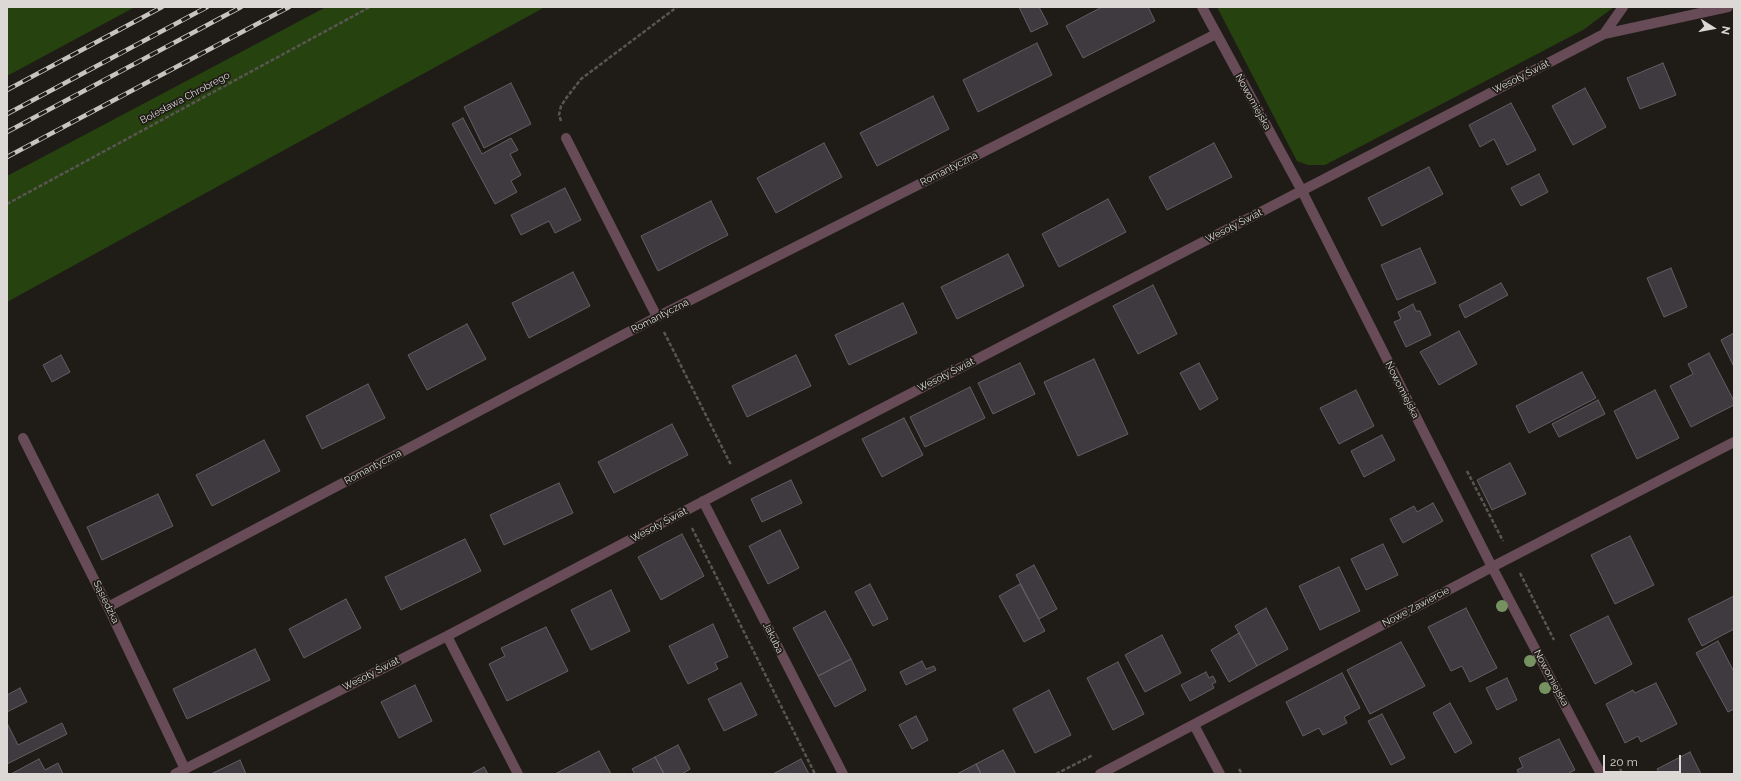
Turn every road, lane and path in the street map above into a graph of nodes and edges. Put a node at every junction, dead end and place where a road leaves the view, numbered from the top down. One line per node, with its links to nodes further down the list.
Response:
1 (370, 7): 10 (path, Bolesława Chrobrego)
2 (676, 7): 8 (path)
3 (1202, 7): 6 (street, Nowomiejska)
4 (1623, 7): 7 (street)
5 (1728, 7): 7 (street, Wesoły Świat)
6 (1216, 34): 9 (street, Nowomiejska); 11 (street, Romantyczna)
7 (1604, 34): 9 (street, Wesoły Świat)
8 (566, 138): 11 (street)
9 (1302, 191): 14 (street, Wesoły Świat); 17 (street, Nowomiejska)
10 (7, 204)
11 (657, 317): 14 (path); 18 (street, Romantyczna)
12 (23, 438): 18 (street, Sąsiedzka)
13 (1734, 442): 17 (street, Nowe Zawiercie)
14 (740, 482): 15 (street, Wesoły Świat)
15 (703, 501): 16 (street, Wesoły Świat); 24 (street, Jakuba)
16 (684, 512): 19 (street, Wesoły Świat); 23 (path)
17 (1492, 567): 20 (street, Nowe Zawiercie); 27 (street, Nowomiejska)
18 (108, 607): 21 (street, Sąsiedzka)
19 (447, 636): 21 (street, Wesoły Świat); 22 (street)
20 (1194, 725): 25 (street, Nowe Zawiercie); 26 (street)
21 (179, 772)
22 (518, 774)
23 (815, 774)
24 (843, 774)
25 (1100, 774)
26 (1220, 774)
27 (1600, 774)

